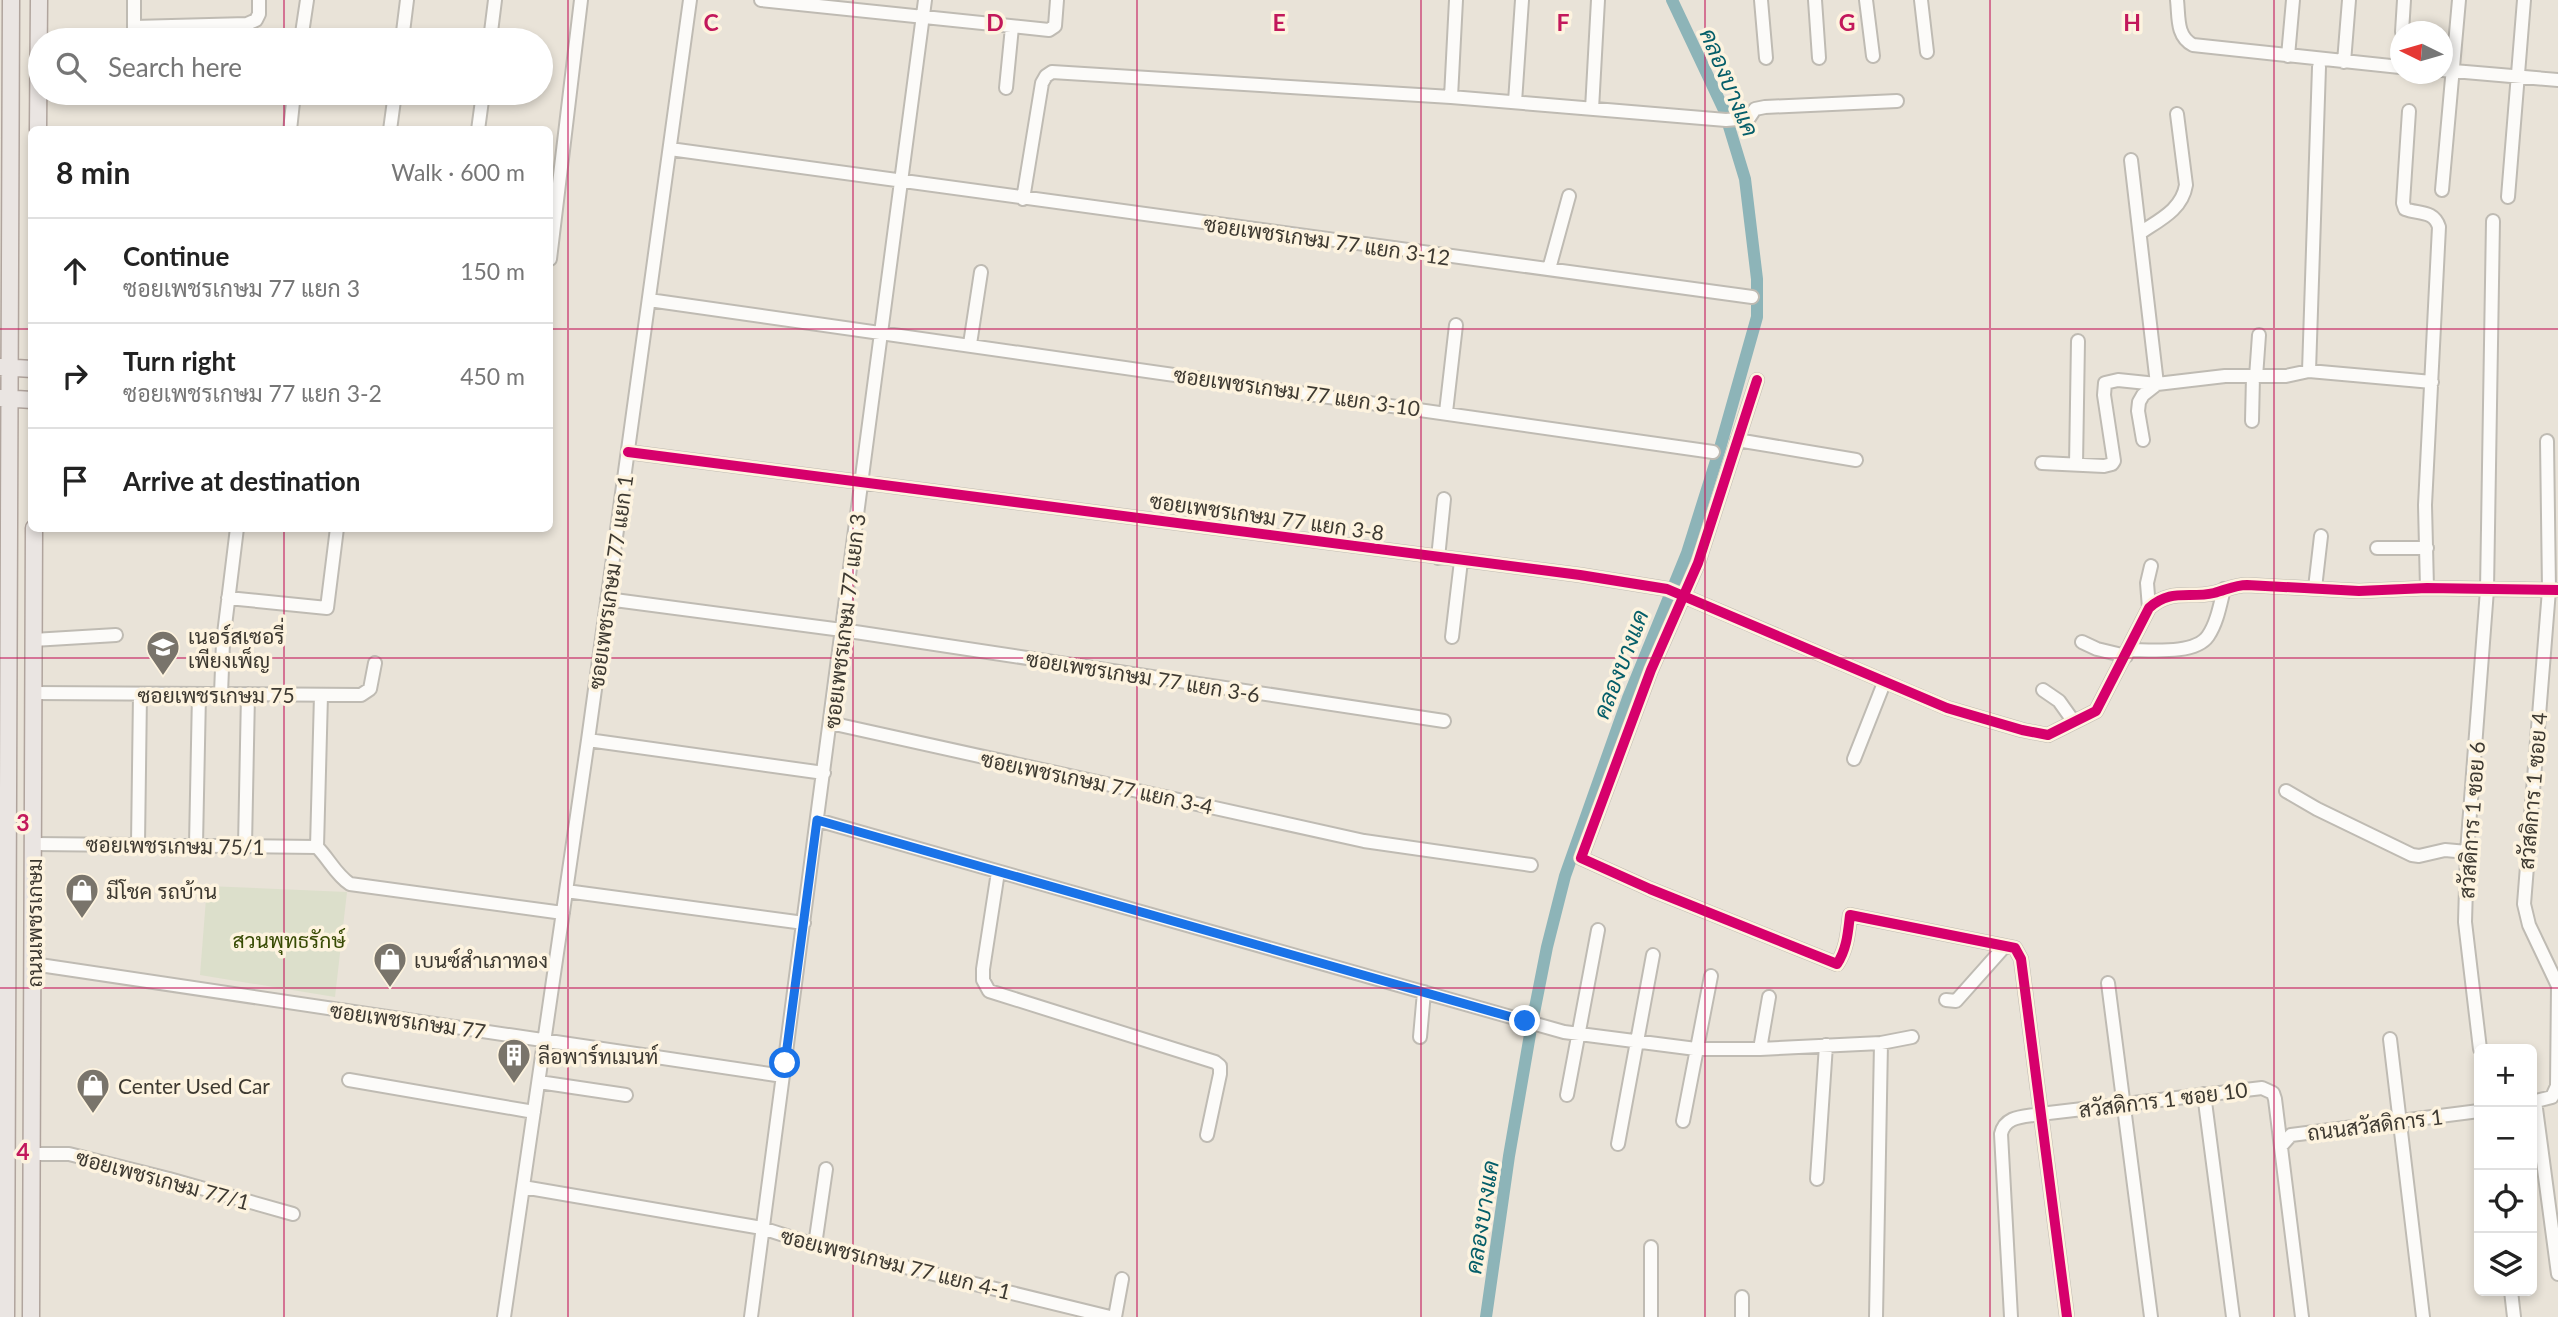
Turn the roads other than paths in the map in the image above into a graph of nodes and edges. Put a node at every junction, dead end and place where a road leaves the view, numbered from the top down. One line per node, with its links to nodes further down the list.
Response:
1 (11, 0): 76 (main road, ถนนเพชรเกษม)
2 (39, 0): 30 (main road)
3 (134, 0): 28 (street)
4 (259, 0): 28 (street)
5 (307, 0): 31 (street)
6 (407, 0): 32 (street)
7 (495, 0): 33 (street)
8 (581, 0): 71 (street)
9 (690, 0): 62 (street, ซอยเพชรเกษม 77 แยก 1)
10 (761, 0): 26 (street)
11 (925, 0): 26 (street, ซอยเพชรเกษม 77 แยก 3)
12 (1057, 0): 29 (street)
13 (1456, 0): 48 (street)
14 (1522, 0): 50 (street)
15 (1598, 0): 55 (street)
16 (1761, 0): 38 (street)
17 (1815, 0): 39 (street)
18 (1866, 0): 36 (street)
19 (1922, 0): 35 (street)
20 (2177, 0): 37 (street)
21 (2293, 0): 37 (street)
22 (2349, 0): 40 (street)
23 (2404, 0): 27 (street)
24 (2459, 0): 34 (street)
25 (2524, 0): 44 (street)
26 (923, 19): 29 (street); 64 (street, ซอยเพชรเกษม 77 แยก 3)
27 (2403, 21)
28 (134, 27)
29 (1012, 27): 47 (street)
30 (39, 28)
31 (303, 28)
32 (404, 28)
33 (492, 28)
34 (2453, 39)
35 (1927, 52)
36 (1873, 56)
37 (2288, 56): 40 (street)
38 (1766, 58)
39 (1819, 58)
40 (2344, 62): 41 (street)
41 (2390, 66)
42 (2319, 67): 85 (street)
43 (2453, 71): 44 (street)
44 (2518, 77): 45 (street); 67 (street)
45 (2558, 80)
46 (2447, 84): 65 (street)
47 (1006, 88)
48 (1451, 97): 50 (street); 68 (street)
49 (1897, 101): 55 (street)
50 (1515, 102): 55 (street)
51 (38, 105): 58 (main road)
52 (293, 105): 59 (street)
53 (393, 105): 60 (street)
54 (481, 105): 61 (street)
55 (1592, 109)
56 (2409, 111): 88 (street)
57 (2176, 114): 70 (street)
58 (38, 126)
59 (290, 126)
60 (391, 126)
61 (479, 126)
62 (670, 149): 64 (street, ซอยเพชรเกษม 77 แยก 3-12); 75 (street, ซอยเพชรเกษม 77 แยก 1)
63 (2131, 160): 70 (street)
64 (901, 182): 68 (street, ซอยเพชรเกษม 77 แยก 3-12); 78 (street, ซอยเพชรเกษม 77 แยก 3)
65 (2442, 190)
66 (1569, 196): 72 (street)
67 (2508, 197)
68 (1023, 199): 72 (street, ซอยเพชรเกษม 77 แยก 3-12)
69 (2493, 222): 118 (street, สวัสดิการ 1 ซอย 6)
70 (2140, 233): 89 (street)
71 (553, 234)
72 (1549, 270): 74 (street, ซอยเพชรเกษม 77 แยก 3-12)
73 (981, 272): 82 (street)
74 (1752, 297)
75 (649, 300): 78 (street, ซอยเพชรเกษม 77 แยก 3-10); 99 (street, ซอยเพชรเกษม 77 แยก 1)
76 (10, 315): 80 (main road); 83 (main road, ถนนเพชรเกษม)
77 (1456, 326): 92 (street)
78 (882, 332): 82 (street, ซอยเพชรเกษม 77 แยก 3-10); 104 (street, ซอยเพชรเกษม 77 แยก 3)
79 (2259, 335): 86 (street)
80 (0, 339)
81 (2078, 341): 103 (street)
82 (970, 344): 92 (street, ซอยเพชรเกษม 77 แยก 3-10)
83 (5, 368): 84 (main road); 90 (main road, ถนนเพชรเกษม)
84 (28, 369)
85 (2309, 372): 86 (street); 88 (street)
86 (2255, 377): 89 (street); 94 (street)
87 (1756, 380): 95 (street)
88 (2432, 382): 111 (street)
89 (2157, 384): 96 (street); 103 (street)
90 (5, 398): 91 (main road); 98 (main road, ถนนเพชรเกษม)
91 (28, 400)
92 (1446, 412): 100 (street, ซอยเพชรเกษม 77 แยก 3-10)
93 (0, 418): 98 (main road)
94 (2252, 421)
95 (1737, 440): 101 (street); 120 (street)
96 (2143, 440)
97 (2547, 441): 119 (street, สวัสดิการ 1 ซอย 4)
98 (10, 442): 182 (main road, ถนนเพชรเกษม)
99 (628, 452): 104 (street, ซอยเพชรเกษม 77 แยก 3-8); 122 (street, ซอยเพชรเกษม 77 แยก 1)
100 (1713, 452)
101 (1856, 460)
102 (2042, 463): 103 (street)
103 (2076, 465)
104 (862, 482): 112 (street, ซอยเพชรเกษม 77 แยก 3-8); 124 (street, ซอยเพชรเกษม 77 แยก 3)
105 (1444, 499): 112 (street)
106 (34, 532): 127 (main road, ถนนเพชรเกษม)
107 (236, 532): 121 (street)
108 (336, 532): 121 (street)
109 (2321, 536): 115 (street)
110 (2377, 548): 111 (street)
111 (2427, 548): 116 (street)
112 (1437, 558): 113 (street, ซอยเพชรเกษม 77 แยก 3-8)
113 (1461, 561): 120 (street, ซอยเพชรเกษม 77 แยก 3-8); 126 (street)
114 (2151, 566): 123 (street)
115 (2315, 588): 116 (street); 117 (street)
116 (2427, 588): 118 (street)
117 (2224, 589): 123 (street); 129 (street)
118 (2487, 590): 119 (street); 152 (street, สวัสดิการ 1 ซอย 6)
119 (2553, 590): 164 (street, สวัสดิการ 1 ซอย 4)
120 (1685, 596): 131 (street, ซอยเพชรเกษม 77 แยก 3-8); 159 (street)
121 (228, 598): 136 (street)
122 (607, 599): 124 (street, ซอยเพชรเกษม 77 แยก 3-6); 142 (street, ซอยเพชรเกษม 77 แยก 1)
123 (2149, 608): 129 (street, ซอยเพชรเกษม 77 แยก 3-8)
124 (842, 630): 139 (street, ซอยเพชรเกษม 77 แยก 3-6); 141 (street, ซอยเพชรเกษม 77 แยก 3)
125 (116, 635): 127 (street)
126 (1452, 637)
127 (33, 640): 133 (main road, ถนนเพชรเกษม)
128 (2082, 642): 129 (street)
129 (2128, 653): 140 (street, ซอยเพชรเกษม 77 แยก 3-8)
130 (375, 663): 138 (street, ซอยเพชรเกษม 75)
131 (1884, 683): 140 (street, ซอยเพชรเกษม 77 แยก 3-8); 143 (street)
132 (2043, 690): 140 (street)
133 (33, 693): 134 (street, ซอยเพชรเกษม 75); 148 (main road, ถนนเพชรเกษม)
134 (140, 694): 135 (street, ซอยเพชรเกษม 75); 147 (street)
135 (199, 694): 136 (street, ซอยเพชรเกษม 75); 149 (street)
136 (221, 694): 137 (street, ซอยเพชรเกษม 75)
137 (248, 694): 138 (street, ซอยเพชรเกษม 75); 150 (street)
138 (321, 695): 151 (street)
139 (1444, 721)
140 (2074, 722)
141 (830, 723): 144 (street, ซอยเพชรเกษม 77 แยก 3); 153 (street, ซอยเพชรเกษม 77 แยก 3-4)
142 (588, 740): 144 (street); 155 (street, ซอยเพชรเกษม 77 แยก 1)
143 (1854, 759)
144 (824, 773): 146 (street, ซอยเพชรเกษม 77 แยก 3)
145 (2286, 790): 152 (street)
146 (817, 820): 154 (street); 157 (street, ซอยเพชรเกษม 77 แยก 3)
147 (138, 844): 148 (street, ซอยเพชรเกษม 75/1); 149 (street, ซอยเพชรเกษม 75/1)
148 (34, 845): 161 (main road, ถนนเพชรเกษม)
149 (196, 845): 150 (street, ซอยเพชรเกษม 75/1)
150 (245, 846): 151 (street, ซอยเพชรเกษม 75/1)
151 (317, 847): 156 (street)
152 (2468, 852): 175 (street, สวัสดิการ 1 ซอย 6)
153 (1531, 865)
154 (998, 872): 165 (street); 195 (street)
155 (566, 891): 156 (street, ซอยเพชรเกษม 77 แยก 1); 157 (street)
156 (564, 914): 172 (street, ซอยเพชรเกษม 77 แยก 1)
157 (804, 923): 179 (street, ซอยเพชรเกษม 77 แยก 3)
158 (1598, 930): 168 (street)
159 (2005, 946): 167 (street); 192 (street)
160 (1653, 955): 173 (street)
161 (33, 964): 172 (street, ซอยเพชรเกษม 77); 183 (main road, ถนนเพชรเกษม)
162 (1711, 976): 177 (street)
163 (2108, 983): 188 (street)
164 (2558, 986): 187 (street)
165 (1424, 992): 168 (street); 169 (street)
166 (1769, 996): 178 (street)
167 (1946, 1000)
168 (1579, 1034): 173 (street); 186 (street)
169 (1420, 1037)
170 (1912, 1037): 174 (street)
171 (2390, 1039): 194 (street)
172 (546, 1040): 179 (street, ซอยเพชรเกษม 77); 181 (street, ซอยเพชรเกษม 77 แยก 1)
173 (1636, 1043): 177 (street); 196 (street)
174 (1881, 1043): 176 (street); 217 (street)
175 (2479, 1044)
176 (1826, 1045): 178 (street); 200 (street)
177 (1696, 1049): 178 (street); 193 (street)
178 (1760, 1049)
179 (783, 1076): 203 (street, ซอยเพชรเกษม 77 แยก 3)
180 (349, 1080): 190 (street)
181 (539, 1083): 185 (street); 190 (street, ซอยเพชรเกษม 77 แยก 1)
182 (7, 1089): 183 (main road); 210 (main road, ถนนเพชรเกษม)
183 (32, 1090): 198 (main road, ถนนเพชรเกษม)
184 (2204, 1094): 188 (street, สวัสดิการ 1 ซอย 10); 197 (street, สวัสดิการ 1 ซอย 10); 221 (street)
185 (626, 1095)
186 (1567, 1095)
187 (2537, 1100)
188 (2123, 1104): 192 (street, สวัสดิการ 1 ซอย 10); 220 (street)
189 (2534, 1107): 206 (street)
190 (534, 1112): 201 (street, ซอยเพชรเกษม 77 แยก 1)
191 (2474, 1112): 194 (street, ถนนสวัสดิการ 1)
192 (2040, 1114): 218 (street, สวัสดิการ 1 ซอย 10); 219 (street)
193 (1683, 1121)
194 (2399, 1121): 197 (street, ถนนสวัสดิการ 1); 223 (street)
195 (1207, 1135)
196 (1618, 1144)
197 (2281, 1146): 222 (street, ถนนสวัสดิการ 1)
198 (32, 1154): 202 (street, ซอยเพชรเกษม 77/1); 211 (main road, ถนนเพชรเกษม)
199 (826, 1169): 204 (street)
200 (1818, 1179)
201 (523, 1187): 203 (street, ซอยเพชรเกษม 77 แยก 4-1); 212 (street, ซอยเพชรเกษม 77 แยก 1)
202 (293, 1214)
203 (762, 1228): 204 (street, ซอยเพชรเกษม 77 แยก 4-1); 213 (street, ซอยเพชรเกษม 77 แยก 3)
204 (815, 1245): 214 (street, ซอยเพชรเกษม 77 แยก 4-1)
205 (1651, 1247): 215 (street)
206 (2558, 1274)
207 (1122, 1279): 214 (street)
208 (2512, 1296): 224 (street)
209 (1742, 1297): 216 (street)
210 (6, 1317)
211 (31, 1317)
212 (503, 1317)
213 (751, 1317)
214 (1113, 1317)
215 (1651, 1317)
216 (1742, 1317)
217 (1876, 1317)
218 (2011, 1317)
219 (2067, 1317)
220 (2151, 1317)
221 (2233, 1317)
222 (2302, 1317)
223 (2423, 1317)
224 (2514, 1317)

